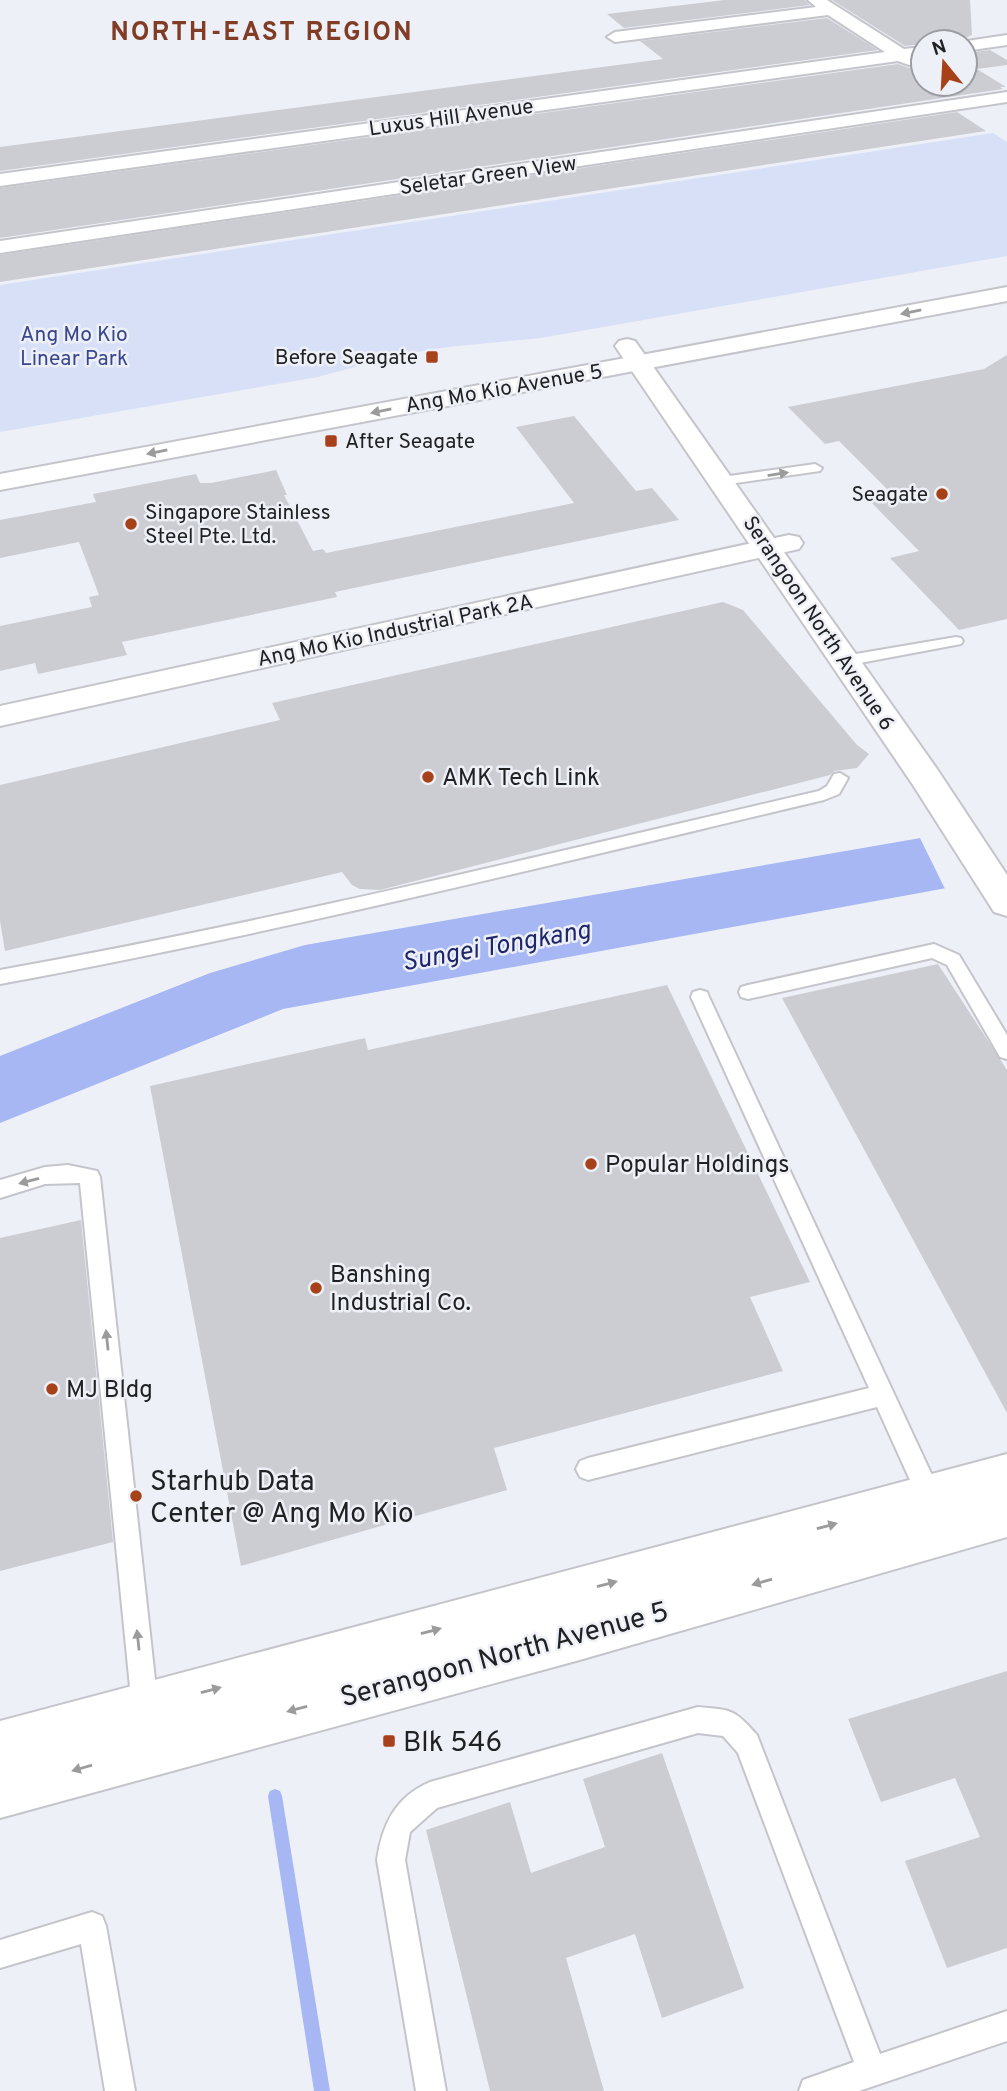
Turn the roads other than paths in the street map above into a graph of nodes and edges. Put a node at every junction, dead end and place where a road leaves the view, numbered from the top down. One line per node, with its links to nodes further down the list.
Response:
1 (823, 5): 2 (street); 6 (street)
2 (615, 37)
3 (1007, 40): 4 (street)
4 (979, 44)
5 (909, 54): 6 (street, Luxus Hill Avenue)
6 (902, 55): 7 (street); 12 (street, Luxus Hill Avenue)
7 (909, 60)
8 (1007, 97): 10 (street, Seletar Green View)
9 (968, 98): 10 (street)
10 (975, 102): 11 (street); 13 (street, Seletar Green View)
11 (996, 115)
12 (0, 180)
13 (0, 247)
14 (1007, 276): 16 (street, Ang Mo Kio Avenue 5)
15 (1007, 294): 16 (street, Ang Mo Kio Avenue 5, one-way to 16)
16 (643, 353): 17 (street, Ang Mo Kio Avenue 5); 19 (street, Serangoon North Avenue 6); 20 (street, Ang Mo Kio Avenue 5, one-way to 20)
17 (161, 428)
18 (815, 468): 19 (lane, one-way to 18)
19 (732, 480): 21 (street, Serangoon North Avenue 6)
20 (0, 482)
21 (779, 545): 23 (street, Serangoon North Avenue 6); 24 (street, Ang Mo Kio Industrial Park 2A)
22 (956, 641): 23 (lane)
23 (855, 659): 25 (street, Serangoon North Avenue 6)
24 (0, 716)
25 (935, 775): 27 (street, Serangoon North Avenue 6); 28 (street, Serangoon North Avenue 6)
26 (840, 778): 29 (lane)
27 (1007, 864)
28 (1007, 903)
29 (0, 977)
30 (748, 992): 32 (lane)
31 (700, 997): 34 (lane)
32 (1007, 1052)
33 (0, 1189): 39 (lane, one-way to 33)
34 (884, 1395): 35 (lane); 37 (lane)
35 (588, 1469)
36 (1007, 1477): 37 (street, Serangoon North Avenue 5)
37 (938, 1514): 38 (street, Serangoon North Avenue 5); 39 (street, Serangoon North Avenue 5)
38 (1007, 1514)
39 (146, 1728): 40 (street, Serangoon North Avenue 5); 41 (street, Serangoon North Avenue 5, one-way to 41)
40 (0, 1748)
41 (0, 1791)
42 (0, 1954): 45 (lane)
43 (1007, 2026): 44 (lane)
44 (872, 2071): 46 (lane); 47 (lane)
45 (120, 2091)
46 (432, 2091)
47 (814, 2091)

